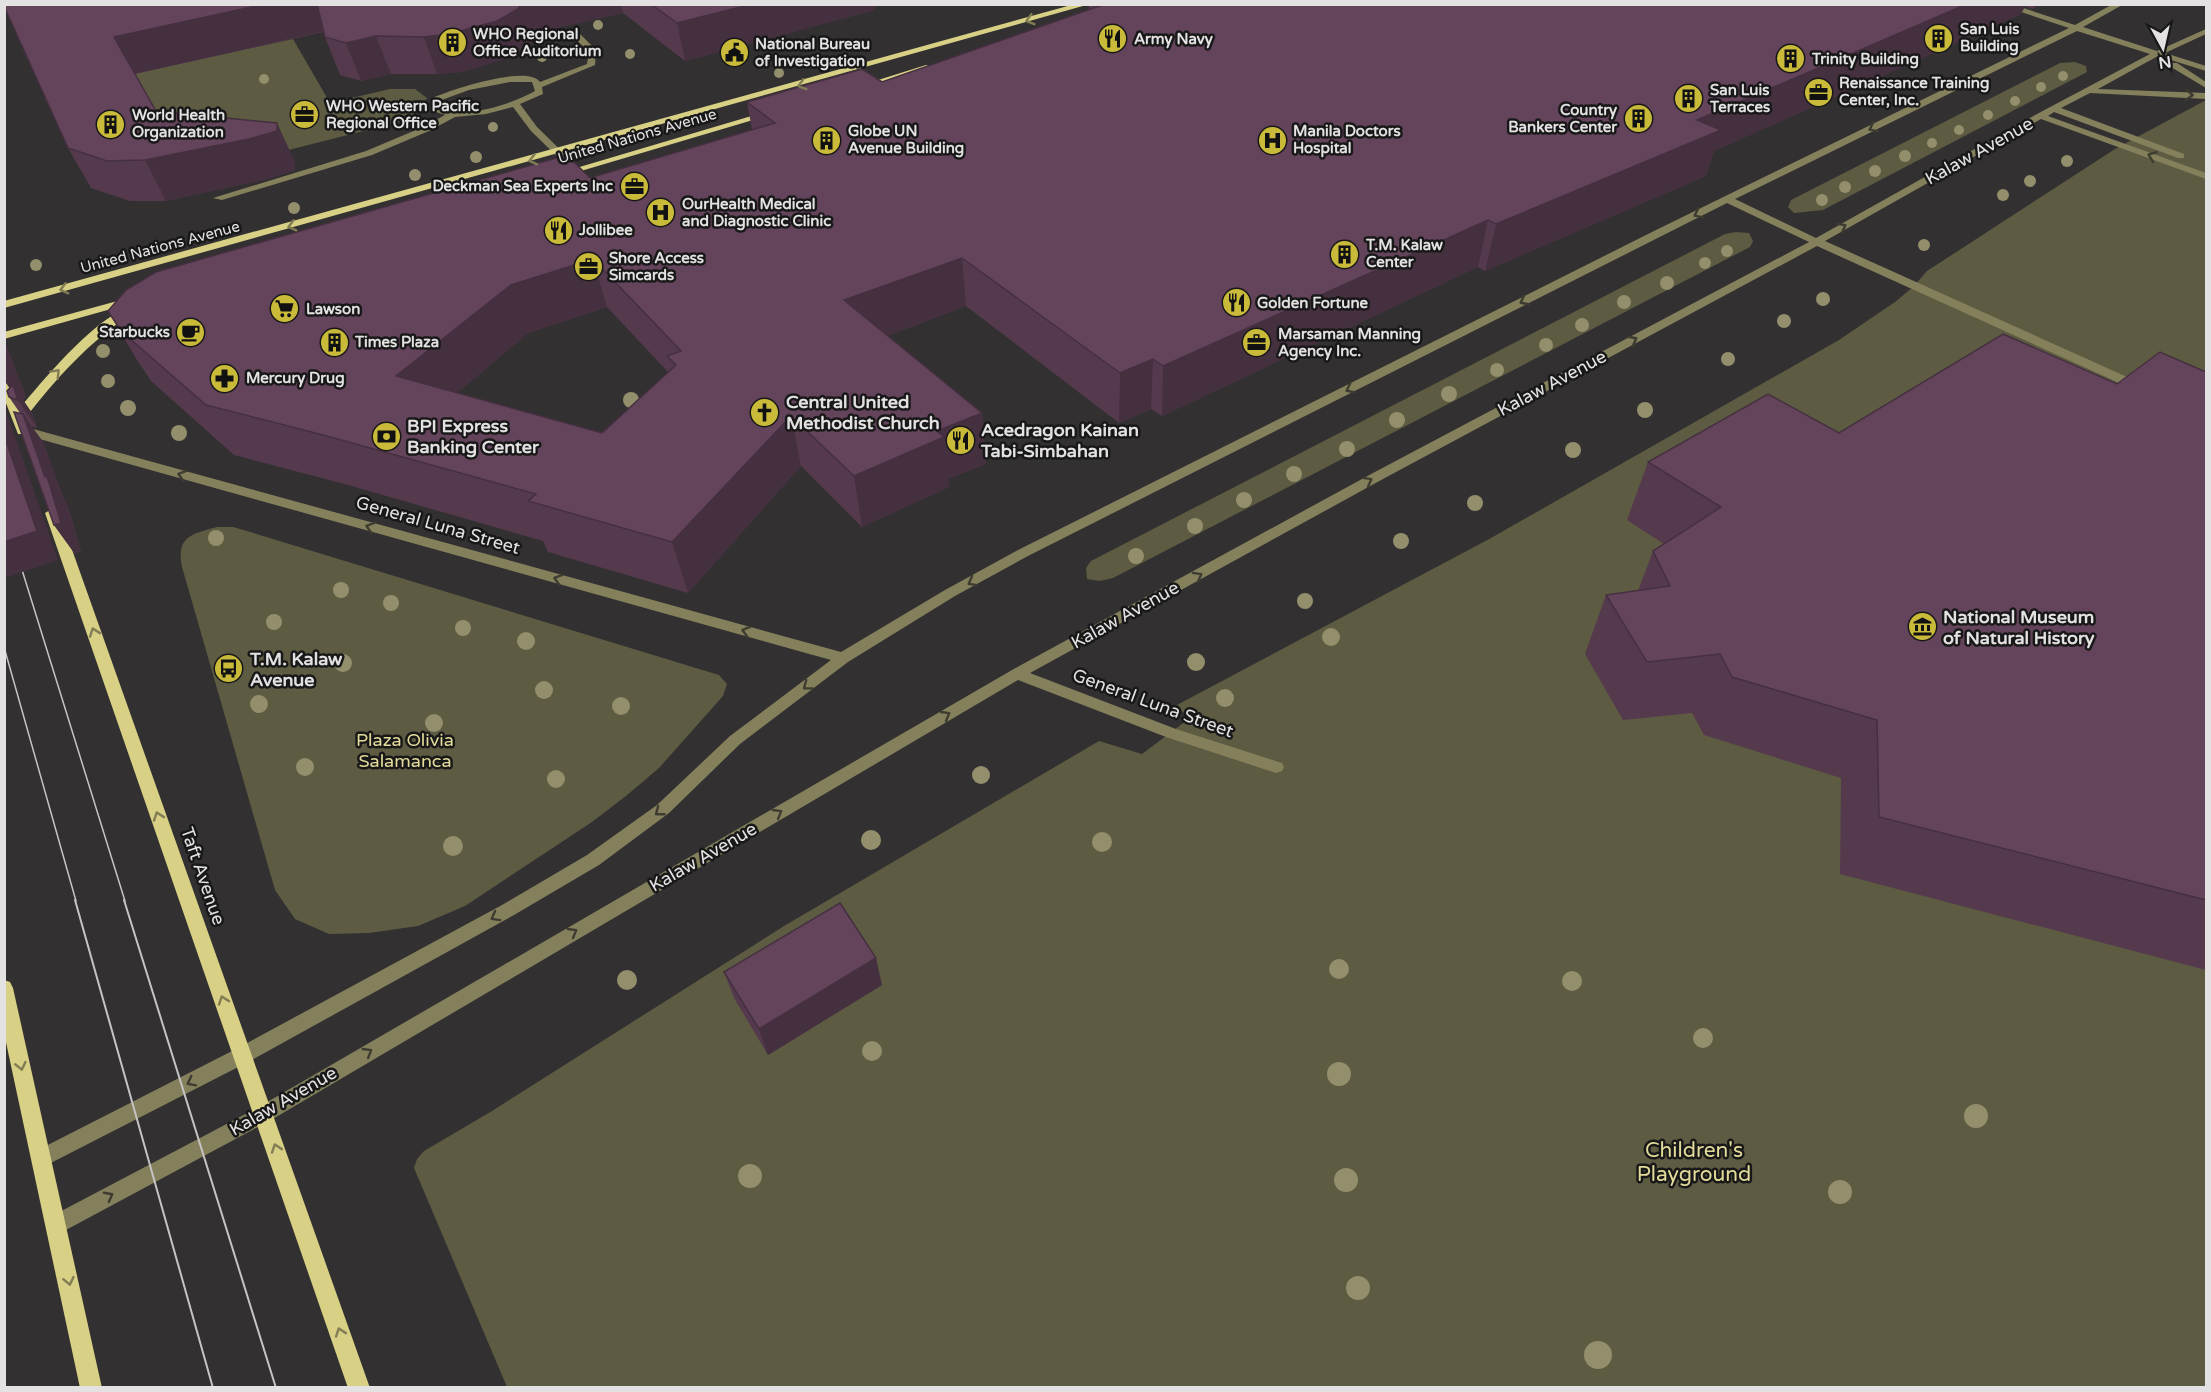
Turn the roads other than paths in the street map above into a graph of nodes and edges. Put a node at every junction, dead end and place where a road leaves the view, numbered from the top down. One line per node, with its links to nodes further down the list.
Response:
1 (1086, 4): 20 (main road, United Nations Avenue, one-way to 20)
2 (2001, 4): 4 (street)
3 (2120, 4): 4 (street)
4 (2076, 28): 7 (street); 26 (street, one-way to 26)
5 (572, 31): 10 (street)
6 (2206, 31): 7 (street, Kalaw Avenue)
7 (2156, 54): 9 (street); 11 (street); 13 (street, Kalaw Avenue)
8 (942, 63): 12 (main road)
9 (2206, 69)
10 (539, 85): 15 (street); 18 (street)
11 (2206, 85)
12 (856, 88)
13 (2089, 91): 14 (street, one-way to 14); 16 (street, Kalaw Avenue)
14 (2206, 96)
15 (515, 103): 18 (street); 20 (street)
16 (2054, 109): 19 (street, Kalaw Avenue); 21 (street)
17 (777, 111): 22 (main road, United Nations Avenue)
18 (452, 115): 25 (street)
19 (2040, 116): 23 (street, one-way to 19); 27 (street, Kalaw Avenue, one-way to 19)
20 (557, 153): 22 (street); 28 (main road, United Nations Avenue, one-way to 28)
21 (2206, 165)
22 (576, 170): 24 (main road, United Nations Avenue)
23 (2206, 176)
24 (553, 177)
25 (219, 198)
26 (1728, 200): 27 (street); 34 (street, one-way to 34)
27 (1816, 242): 31 (street); 35 (street, Kalaw Avenue, one-way to 27)
28 (4, 305)
29 (4, 336): 32 (main road, one-way to 29)
30 (4, 379): 32 (main road)
31 (2152, 393)
32 (22, 429): 34 (street, General Luna Street, one-way to 32)
33 (48, 504): 39 (main road, Taft Avenue, one-way to 33)
34 (843, 658): 39 (street, one-way to 39)
35 (1017, 674): 36 (street, General Luna Street); 40 (street, Kalaw Avenue, one-way to 35)
36 (1276, 767)
37 (4, 988): 38 (main road)
38 (9, 1032): 41 (main road, one-way to 41)
39 (243, 1055): 40 (main road, Taft Avenue); 41 (street, one-way to 41)
40 (264, 1114): 42 (street, Kalaw Avenue, one-way to 40); 44 (main road, Taft Avenue, one-way to 40)
41 (43, 1158): 42 (main road)
42 (57, 1224): 43 (main road, one-way to 43)
43 (91, 1388)
44 (359, 1388)

